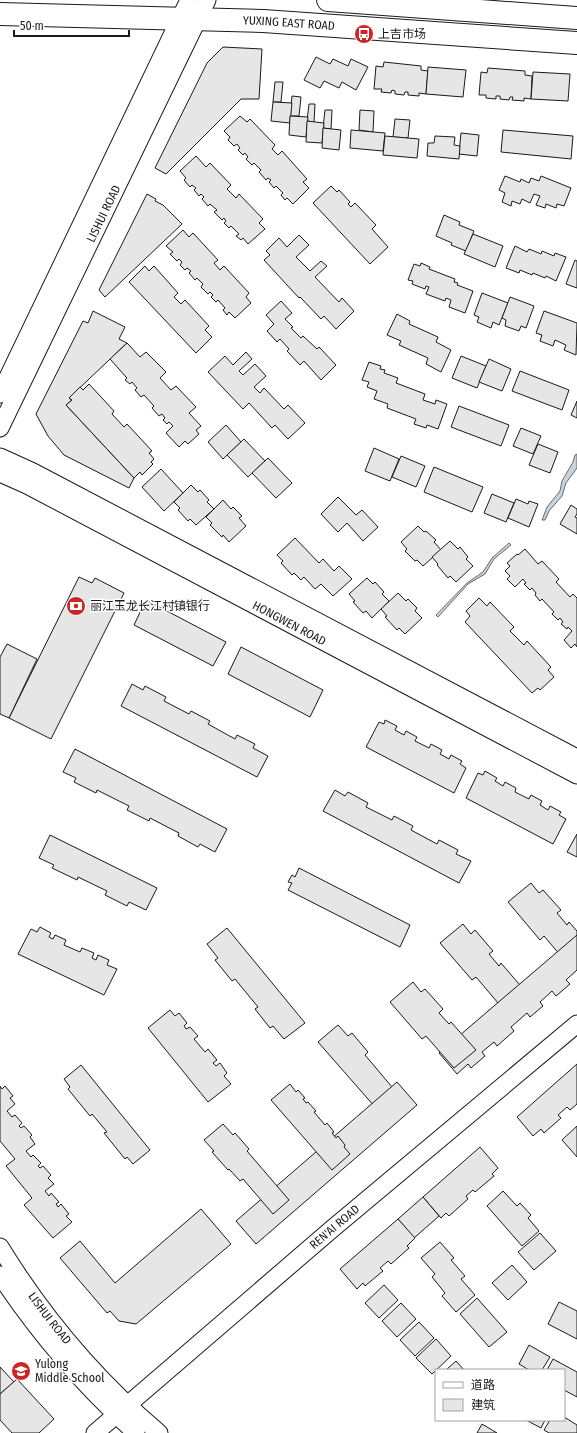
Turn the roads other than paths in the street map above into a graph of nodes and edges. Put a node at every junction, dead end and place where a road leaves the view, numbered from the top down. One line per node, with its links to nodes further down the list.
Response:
1 (328, 0): 4 (main road, YUXING EAST ROAD)
2 (194, 9): 3 (main road, YUXING EAST ROAD); 5 (main road, YUXING EAST ROAD); 6 (street, LISHUI ROAD); 7 (street, LISHUI ROAD)
3 (0, 14)
4 (577, 18)
5 (577, 43)
6 (0, 394)
7 (0, 428)
8 (0, 458): 10 (street, HONGWEN ROAD)
9 (0, 473): 11 (street, HONGWEN ROAD)
10 (577, 758)
11 (577, 775)
12 (577, 1024): 15 (street, REN'AI ROAD)
13 (0, 1247): 15 (street, LISHUI ROAD)
14 (0, 1275): 15 (street, LISHUI ROAD)
15 (121, 1410): 16 (street, REN'AI ROAD); 17 (street, LISHUI ROAD); 18 (street, LISHUI ROAD)
16 (95, 1433)
17 (136, 1433)
18 (158, 1433)

